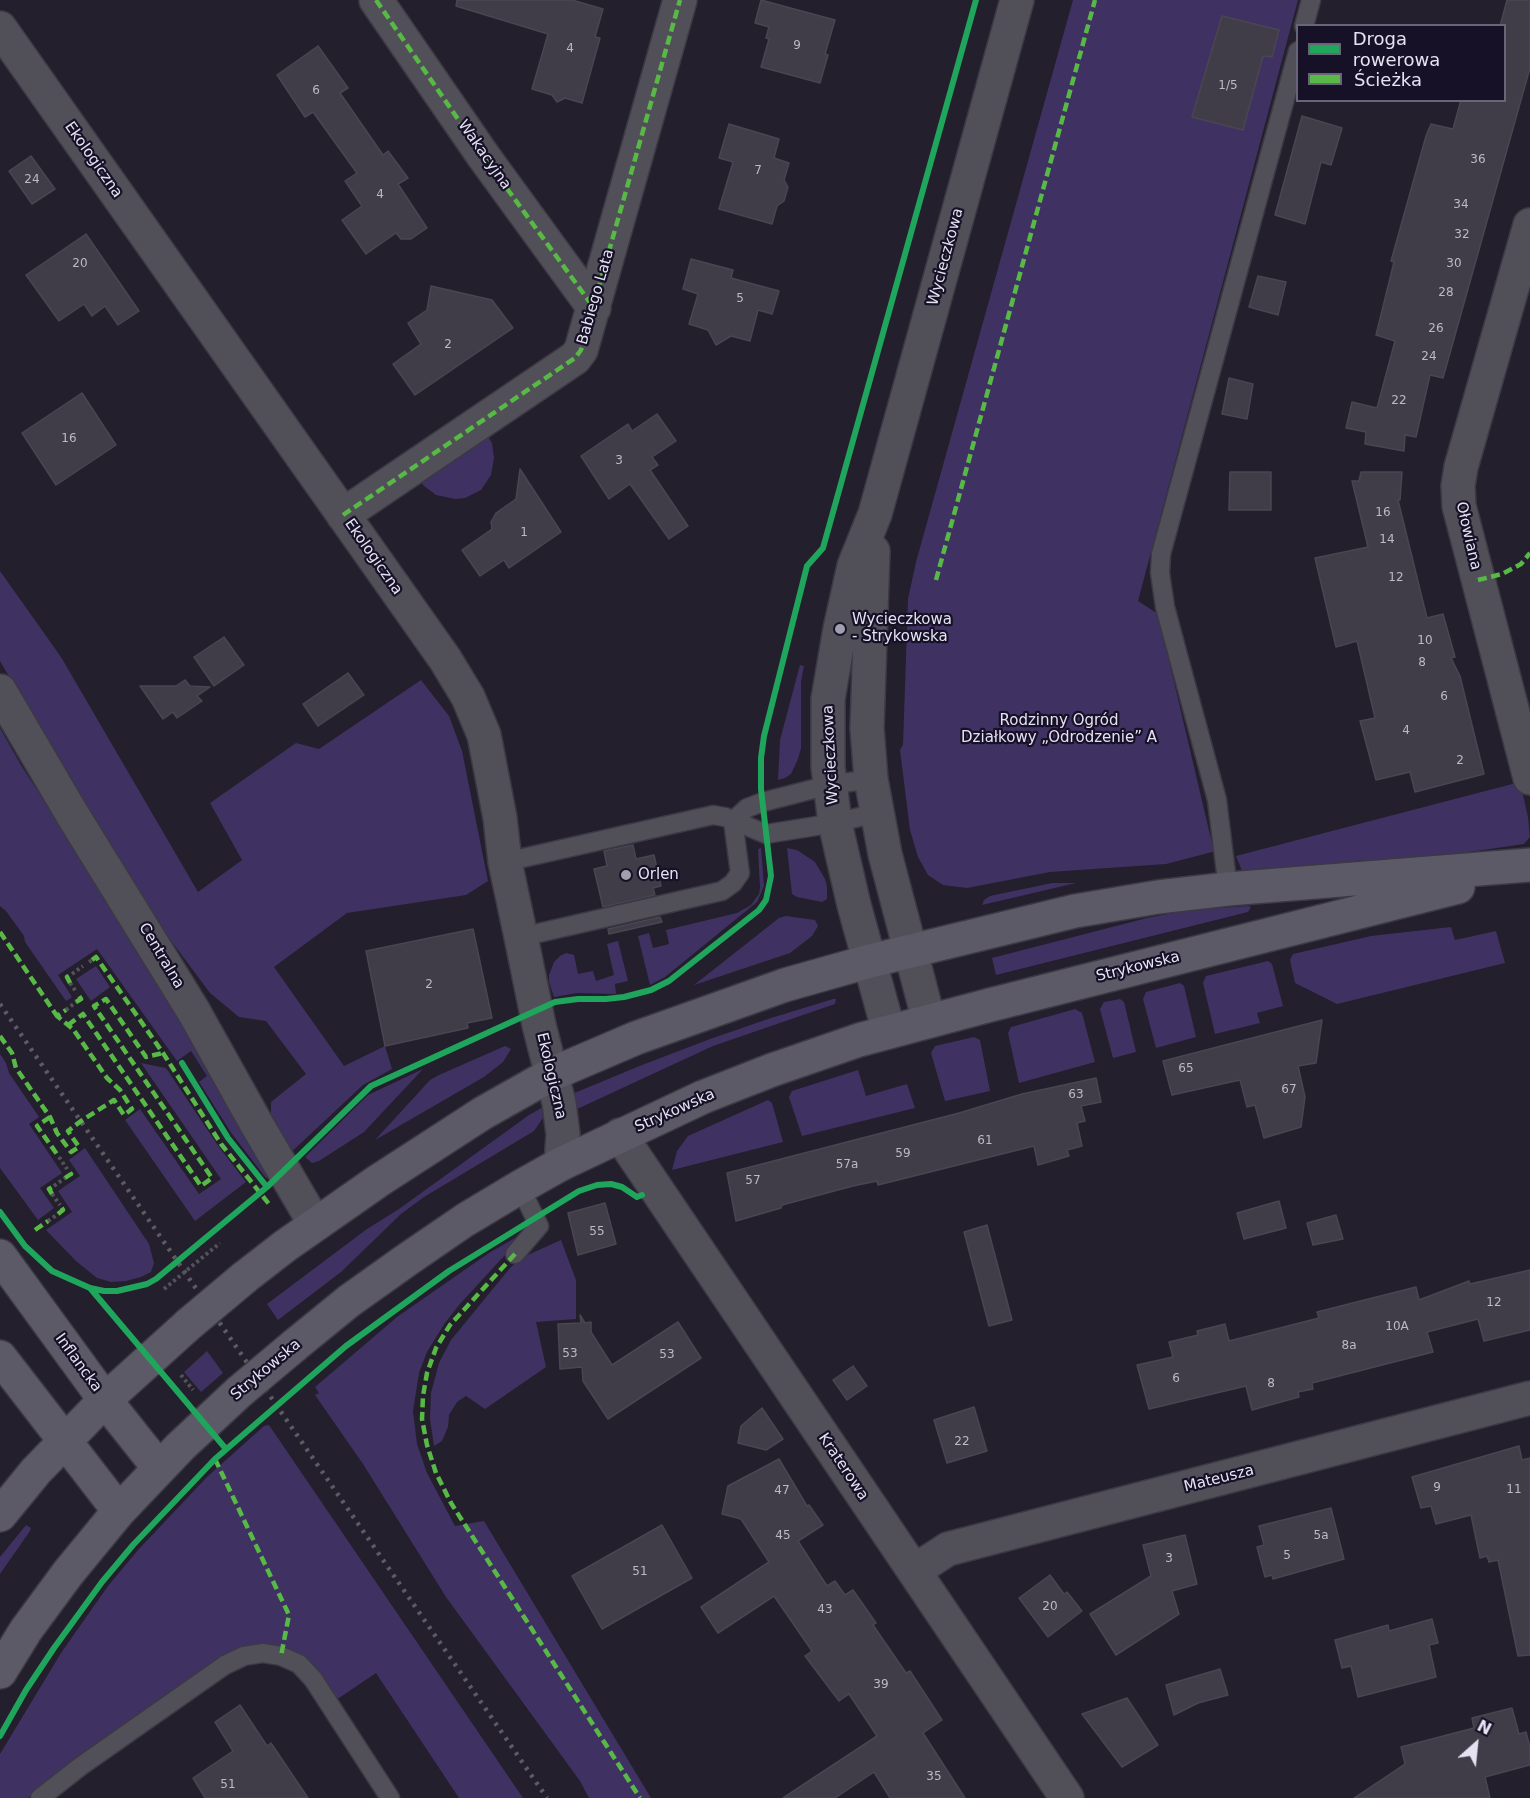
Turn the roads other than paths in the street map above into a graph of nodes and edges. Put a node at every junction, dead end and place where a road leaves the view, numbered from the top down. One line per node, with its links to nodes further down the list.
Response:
1 (376, 0): 9 (street, Wakacyjna)
2 (680, 0): 9 (street, Babiego Lata)
3 (1017, 0): 10 (street, Wycieczkowa)
4 (1311, 0): 5 (lane)
5 (1305, 24)
6 (0, 28): 11 (street, Ekologiczna)
7 (1296, 58): 21 (lane)
8 (1530, 225): 13 (street, Ołowiana)
9 (594, 309): 11 (street, Babiego Lata)
10 (875, 514): 14 (street, Wycieczkowa); 15 (street, Wycieczkowa)
11 (343, 515): 19 (street, Ekologiczna)
12 (0, 691): 31 (street, Centralna)
13 (1530, 778)
14 (871, 779): 15 (lane); 16 (street, Wycieczkowa)
15 (829, 785): 17 (lane); 18 (street, Wycieczkowa)
16 (876, 813): 18 (lane); 23 (street, Wycieczkowa)
17 (733, 821): 18 (lane); 19 (lane); 22 (lane)
18 (835, 823): 24 (street, Wycieczkowa)
19 (505, 862): 22 (street, Ekologiczna)
20 (1530, 867): 21 (main road, Strykowska); 25 (main road, Strykowska)
21 (1228, 889): 23 (main road, Strykowska)
22 (521, 937): 27 (street, Ekologiczna)
23 (911, 952): 24 (main road, Strykowska); 25 (street, Wycieczkowa)
24 (870, 962): 26 (street, Wycieczkowa); 27 (main road, Strykowska)
25 (929, 1021): 26 (main road, Strykowska)
26 (889, 1032): 28 (main road, Strykowska)
27 (552, 1074): 29 (street, Ekologiczna); 31 (main road, Strykowska)
28 (620, 1135): 29 (main road, Strykowska); 41 (street, Kraterowa)
29 (561, 1164): 30 (main road, Strykowska)
30 (520, 1187): 32 (lane); 38 (main road, Strykowska, bridge)
31 (315, 1224): 36 (main road, Strykowska, bridge)
32 (515, 1254)
33 (0, 1256): 36 (main road, Inflancka)
34 (0, 1357): 37 (main road)
35 (1530, 1398): 41 (street, Mateusza)
36 (105, 1400): 37 (main road, Strykowska); 38 (main road, Inflancka)
37 (65, 1441): 39 (main road); 40 (main road, Strykowska)
38 (159, 1468): 39 (main road, Strykowska)
39 (119, 1511): 42 (main road, Strykowska)
40 (0, 1515)
41 (914, 1571): 45 (street, Kraterowa)
42 (0, 1672)
43 (40, 1798): 44 (lane)
44 (390, 1798)
45 (1067, 1798)

